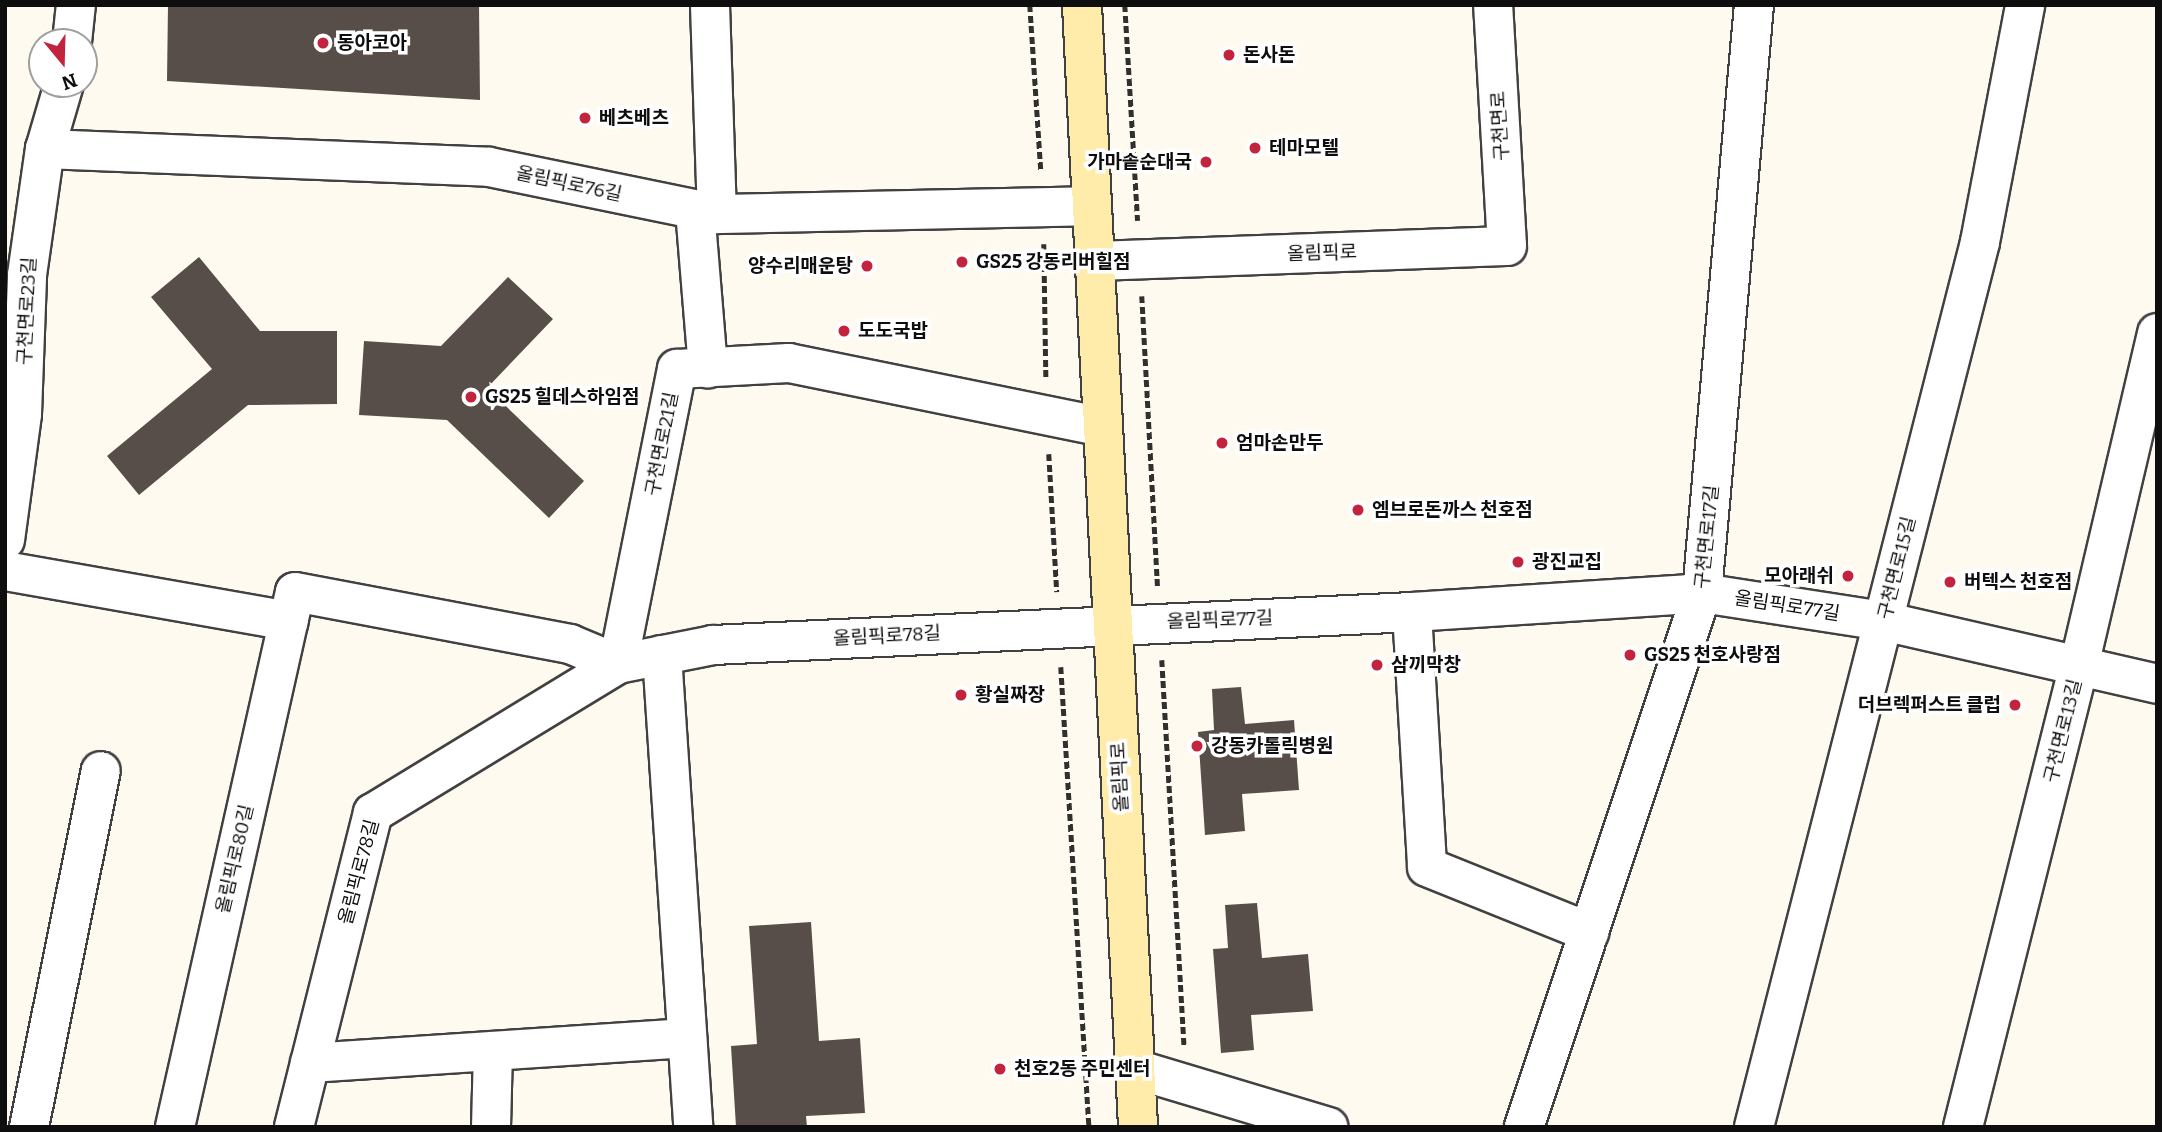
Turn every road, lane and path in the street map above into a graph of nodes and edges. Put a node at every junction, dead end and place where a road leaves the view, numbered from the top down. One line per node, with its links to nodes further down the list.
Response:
1 (76, 5): 9 (street)
2 (710, 5): 14 (street)
3 (1030, 5): 13 (path)
4 (1082, 5): 12 (main road, 올림픽로)
5 (1125, 5): 16 (path)
6 (1493, 5): 15 (street, 구천면로)
7 (1754, 5): 24 (street, 구천면로17길)
8 (2025, 5): 27 (street, 구천면로15길)
9 (74, 28)
10 (60, 98): 11 (street, 구천면로23길)
11 (45, 149): 14 (street, 올림픽로76길); 22 (street, 구천면로23길)
12 (1092, 206): 13 (street, 올림픽로76길); 17 (main road, 올림픽로)
13 (1043, 207): 14 (street, 올림픽로76길); 20 (path)
14 (706, 212): 19 (street)
15 (1507, 246): 16 (street, 올림픽로)
16 (1140, 260): 17 (street, 올림픽로); 28 (path)
17 (1095, 261): 21 (main road, 올림픽로)
18 (2157, 333): 33 (street, 구천면로13길)
19 (708, 368): 20 (street); 32 (street, 구천면로21길)
20 (1046, 416): 21 (street); 30 (path)
21 (1103, 427): 29 (main road, 올림픽로)
22 (5, 540)
23 (5, 571): 25 (street)
24 (1702, 593): 26 (street, 올림픽로77길); 27 (street, 올림픽로77길); 36 (street, 구천면로17길)
25 (292, 606): 32 (street); 43 (street, 올림픽로80길)
26 (1412, 612): 28 (street, 올림픽로77길); 36 (street)
27 (1883, 621): 33 (street, 올림픽로77길); 51 (street, 구천면로15길)
28 (1160, 623): 29 (street, 올림픽로77길); 41 (path)
29 (1113, 625): 30 (street, 올림픽로78길); 40 (main road, 올림픽로)
30 (1059, 628): 31 (street, 올림픽로78길); 47 (path)
31 (662, 655): 32 (street, 올림픽로78길); 37 (street)
32 (618, 664): 39 (street, 올림픽로78길)
33 (2080, 666): 34 (street, 올림픽로77길); 52 (street, 구천면로13길)
34 (2157, 684)
35 (101, 771): 42 (street)
36 (1589, 932): 50 (street, 구천면로17길)
37 (687, 1038): 38 (street); 46 (street)
38 (493, 1051): 39 (street); 45 (street)
39 (310, 1063): 44 (street, 올림픽로78길)
40 (1135, 1069): 41 (street); 48 (main road, 올림픽로)
41 (1186, 1084): 49 (street)
42 (29, 1127)
43 (175, 1127)
44 (294, 1127)
45 (491, 1127)
46 (693, 1127)
47 (1089, 1127)
48 (1138, 1127)
49 (1328, 1127)
50 (1524, 1127)
51 (1754, 1127)
52 (1963, 1127)

